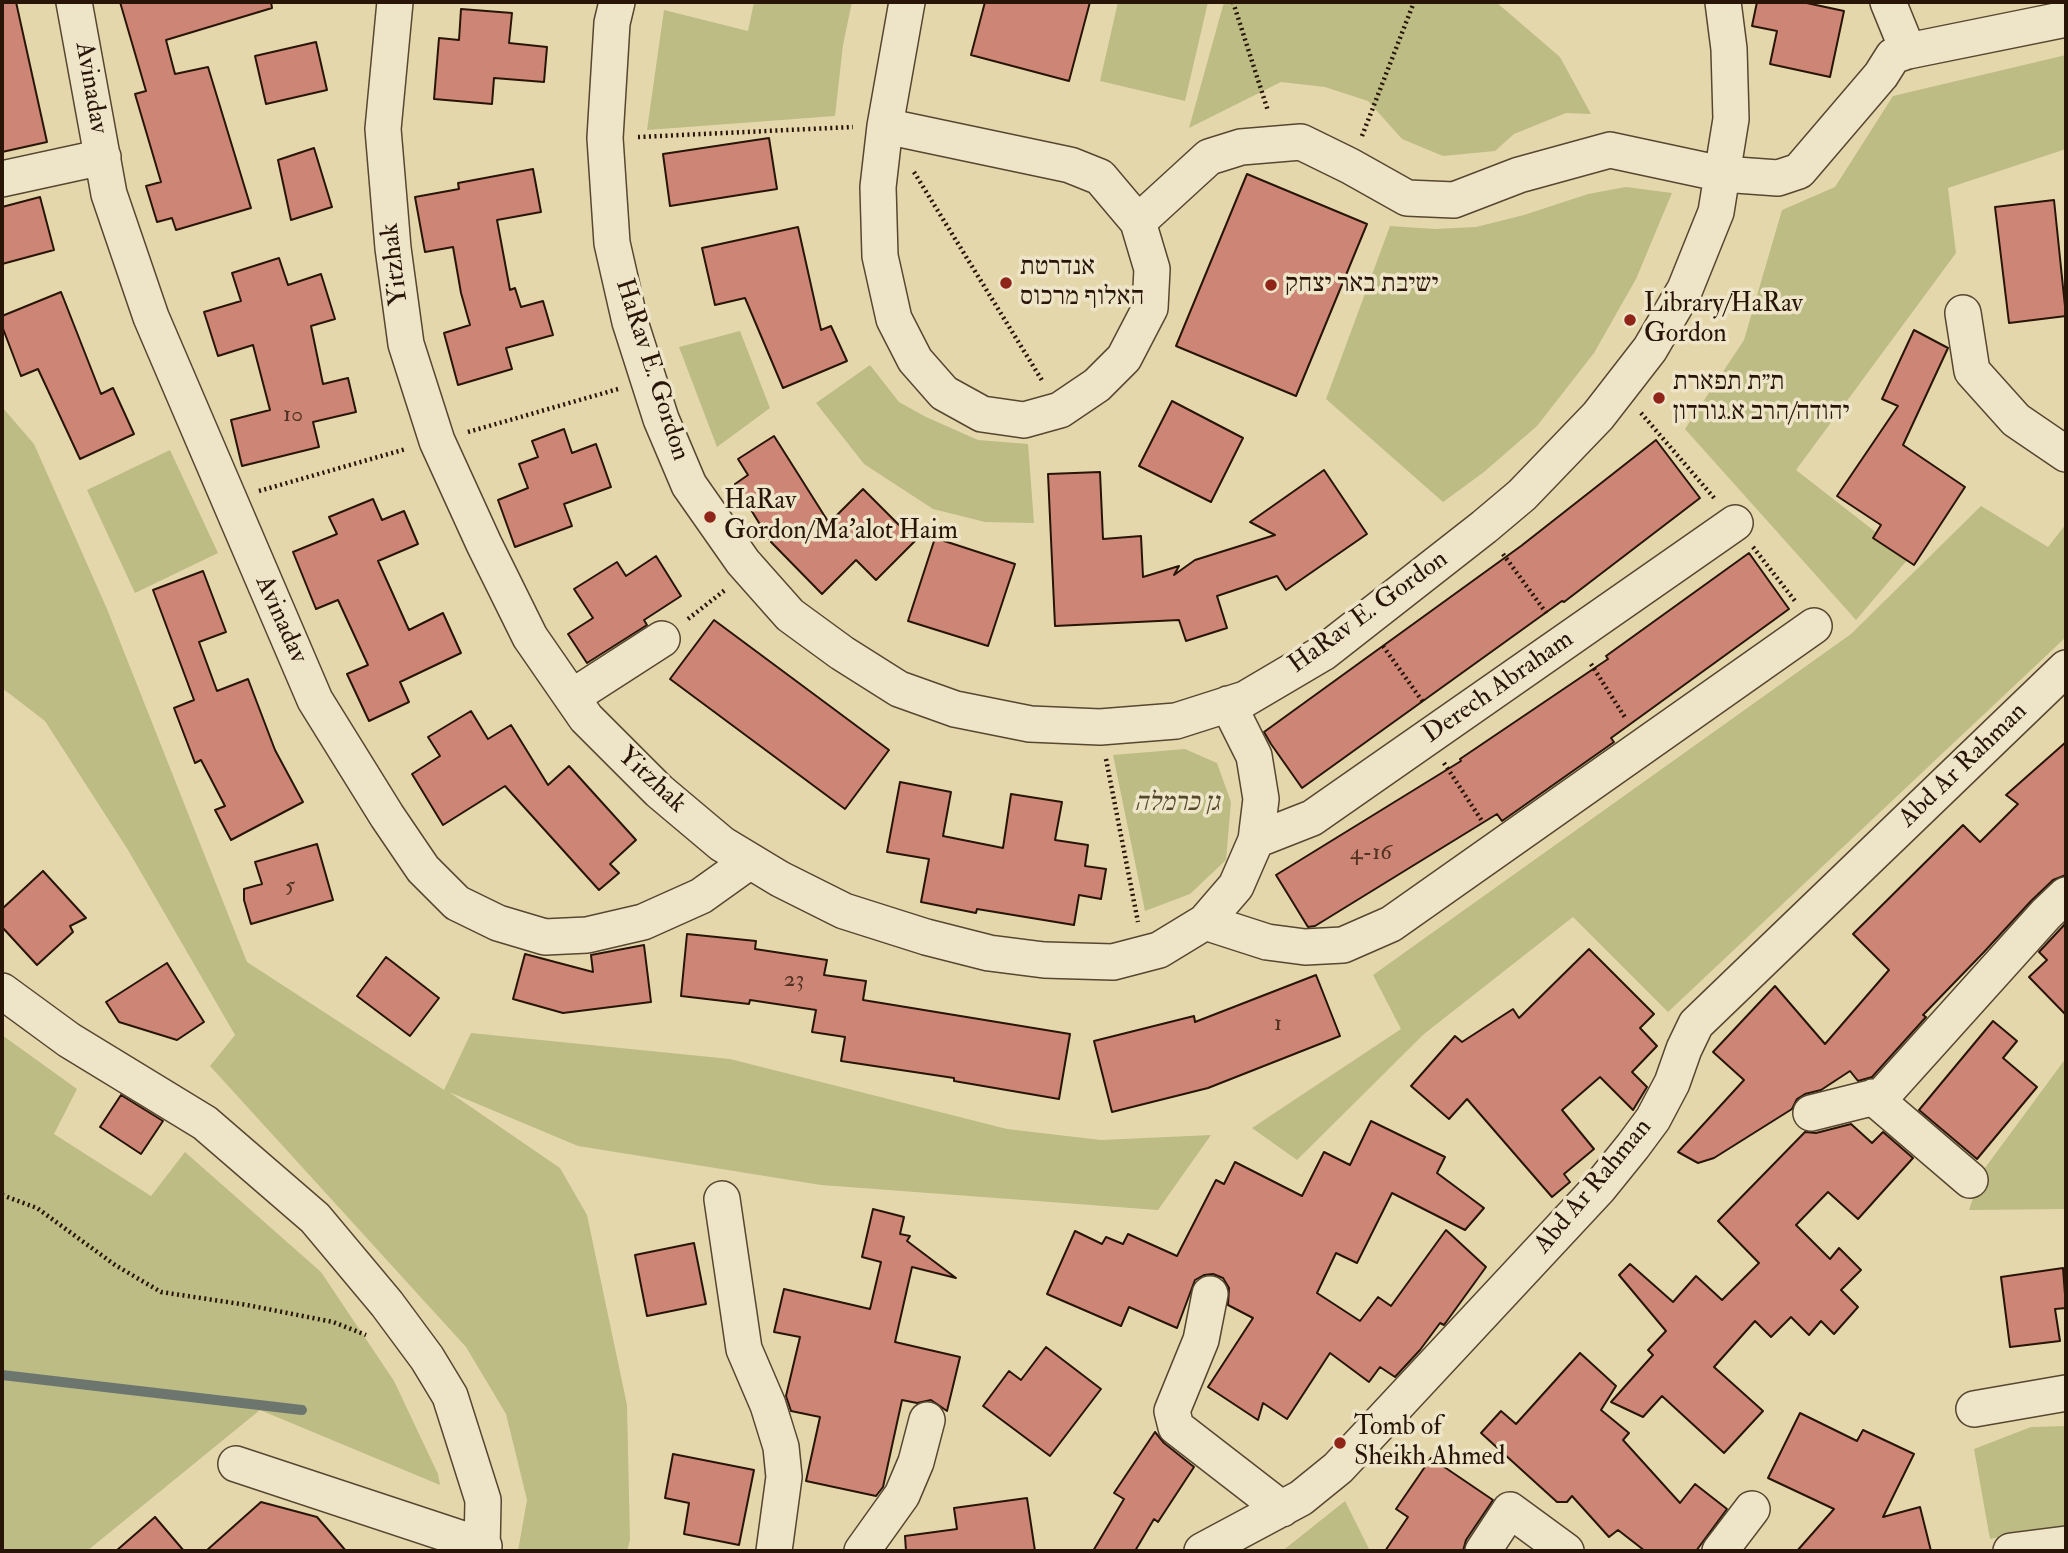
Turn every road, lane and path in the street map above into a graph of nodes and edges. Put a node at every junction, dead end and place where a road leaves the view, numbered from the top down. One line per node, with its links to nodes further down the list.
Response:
1 (75, 2): 14 (street, Avinadav)
2 (394, 2): 31 (street, Yitzhak)
3 (617, 2): 12 (street, HaRav E. Gordon)
4 (907, 2): 11 (street)
5 (1233, 2): 13 (path)
6 (1414, 2): 15 (path)
7 (1723, 2): 16 (street, HaRav E. Gordon)
8 (1888, 2): 10 (street)
9 (2066, 19): 10 (street)
10 (1908, 51): 16 (street)
11 (885, 126): 12 (path); 18 (street); 21 (path); 21 (street)
12 (605, 138): 25 (street, HaRav E. Gordon)
13 (1278, 144): 15 (street); 18 (street)
14 (103, 157): 17 (street); 38 (street, Avinadav)
15 (1350, 166): 16 (street)
16 (1722, 174): 20 (street, HaRav E. Gordon)
17 (2, 179)
18 (1138, 222): 21 (street)
19 (1963, 313): 22 (street)
20 (1620, 388): 23 (path); 24 (street, HaRav E. Gordon)
21 (1060, 410)
22 (2066, 454)
23 (1735, 523): 27 (path); 28 (street, Derech Abraham)
24 (1484, 527): 26 (street, HaRav E. Gordon); 28 (path)
25 (750, 570): 29 (path); 33 (street, HaRav E. Gordon)
26 (1364, 620): 32 (street, HaRav E. Gordon); 34 (path)
27 (1814, 626): 35 (street)
28 (1570, 638): 34 (street, Derech Abraham); 35 (path)
29 (662, 639): 31 (street)
30 (2066, 667): 54 (street, Abd Ar Rahman)
31 (572, 697): 38 (street, Yitzhak)
32 (1228, 704): 33 (street, HaRav E. Gordon); 36 (street, Yitzhak)
33 (1100, 727): 41 (path)
34 (1435, 733): 36 (street, Derech Abraham); 37 (path)
35 (1643, 746): 37 (street)
36 (1256, 840): 40 (street, Yitzhak)
37 (1499, 848): 40 (street)
38 (750, 862): 41 (street, Yitzhak)
39 (2066, 895): 43 (street)
40 (1205, 922): 41 (street, Yitzhak)
41 (1144, 954)
42 (2, 990): 57 (street)
43 (1873, 1097): 44 (street); 45 (street)
44 (1811, 1113)
45 (1970, 1180)
46 (2, 1195): 49 (path)
47 (722, 1199): 58 (street)
48 (1210, 1294): 54 (street)
49 (369, 1336)
50 (2066, 1393): 51 (street)
51 (1974, 1409)
52 (927, 1420): 59 (street)
53 (236, 1464): 57 (street)
54 (1282, 1509): 60 (street, Abd Ar Rahman)
55 (1752, 1509): 63 (street)
56 (2066, 1544): 64 (street)
57 (483, 1548)
58 (774, 1551)
59 (862, 1551)
60 (1202, 1551)
61 (1483, 1551): 62 (street)
62 (1566, 1551)
63 (1720, 1551)
64 (2011, 1551)

